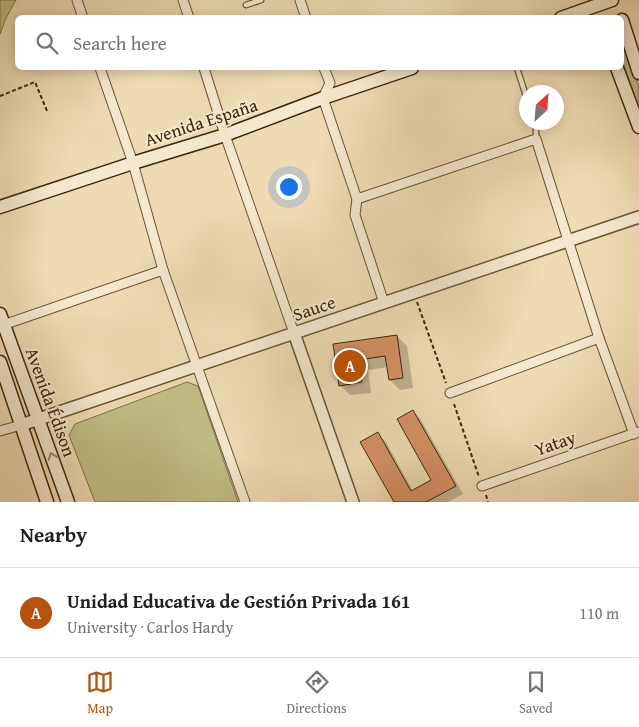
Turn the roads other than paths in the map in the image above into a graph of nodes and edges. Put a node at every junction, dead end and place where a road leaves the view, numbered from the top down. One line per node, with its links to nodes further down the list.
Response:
1 (77, 0): 8 (street)
2 (183, 0): 9 (street)
3 (261, 0): 6 (lane)
4 (300, 0): 10 (street)
5 (614, 0): 7 (main road); 12 (main road)
6 (246, 5)
7 (596, 12): 11 (main road)
8 (82, 15)
9 (188, 15)
10 (305, 15)
11 (578, 15)
12 (620, 15)
13 (624, 28): 20 (main road)
14 (101, 70): 27 (street)
15 (205, 70): 25 (street)
16 (325, 70): 22 (street)
17 (406, 70): 22 (main road, Avenida España)
18 (518, 70): 21 (lane)
19 (618, 70): 23 (main road)
20 (639, 73)
21 (522, 85)
22 (323, 98): 25 (main road, Avenida España); 28 (street)
23 (639, 127)
24 (536, 130): 26 (lane)
25 (225, 135): 27 (main road, Avenida España); 35 (street)
26 (536, 139): 28 (street); 31 (street)
27 (132, 162): 29 (main road, Avenida España); 32 (street)
28 (357, 199): 33 (street)
29 (0, 207)
30 (639, 218): 31 (street, Sauce)
31 (568, 241): 33 (street, Sauce); 36 (street)
32 (163, 270): 34 (street); 38 (street)
33 (384, 303): 35 (street, Sauce)
34 (1, 321): 40 (main road, Avenida Édison)
35 (294, 333): 38 (street, Sauce); 48 (street)
36 (599, 338): 39 (street); 43 (street)
37 (0, 362): 41 (main road, Avenida Édison)
38 (197, 366): 40 (street, Sauce); 47 (street)
39 (450, 393)
40 (39, 419): 41 (street, Sauce); 46 (main road, Avenida Édison, one-way to 40)
41 (21, 425): 42 (street, Sauce); 45 (main road, Avenida Édison)
42 (0, 431)
43 (637, 433): 44 (street, Yatay)
44 (482, 486)
45 (47, 502)
46 (68, 502)
47 (245, 502)
48 (353, 502)

